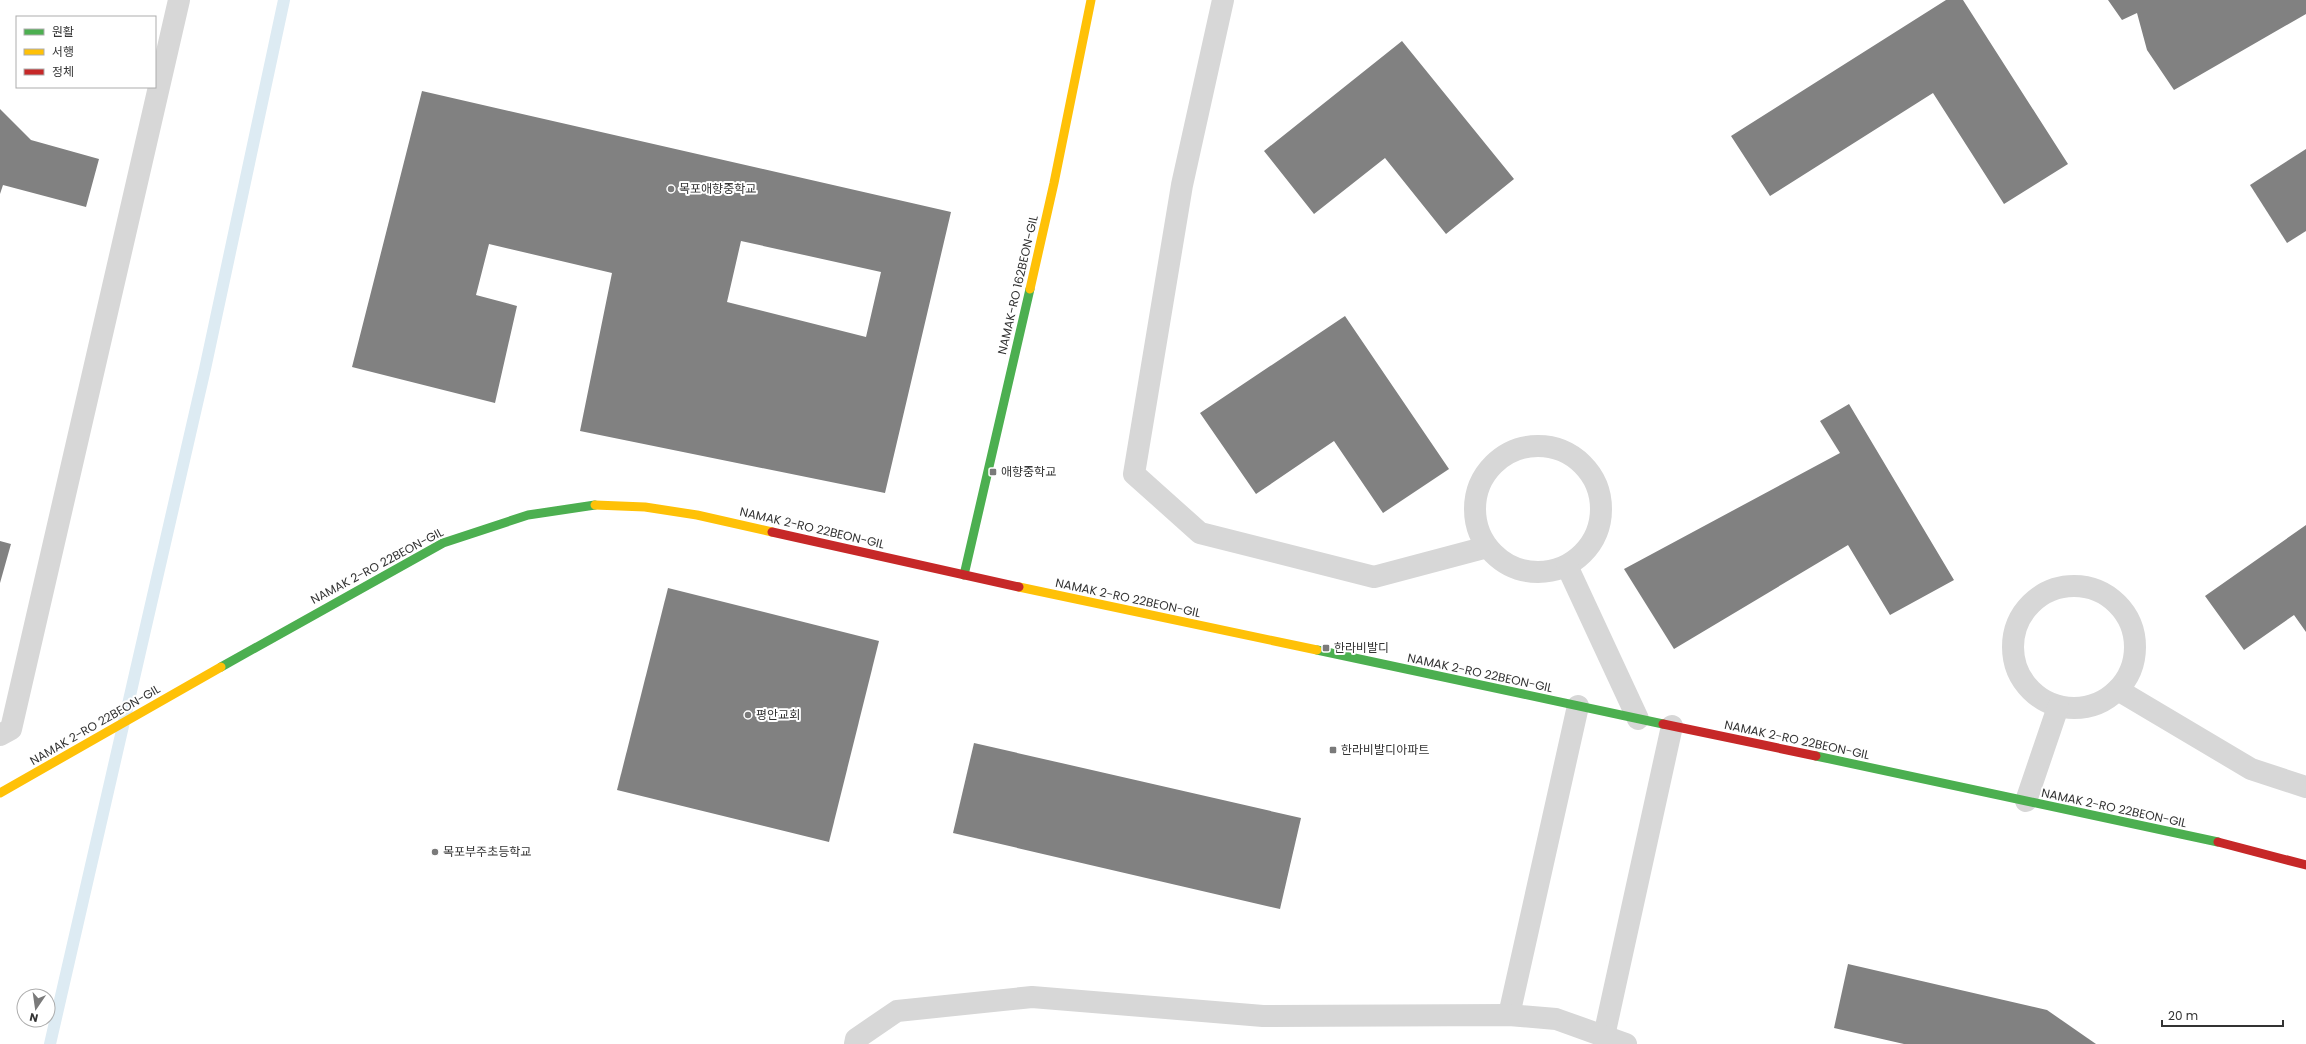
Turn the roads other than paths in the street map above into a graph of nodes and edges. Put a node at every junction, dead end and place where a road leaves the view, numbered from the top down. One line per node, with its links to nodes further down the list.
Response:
1 (179, 0): 12 (street)
2 (1091, 0): 6 (street, NAMAK-RO 162BEON-GIL)
3 (1223, 0): 4 (street)
4 (1487, 547): 5 (street); 5 (street)
5 (1567, 566): 10 (street)
6 (964, 575): 8 (street, NAMAK 2-RO 22BEON-GIL); 14 (street, NAMAK 2-RO 22BEON-GIL)
7 (2118, 690): 9 (street); 9 (street); 13 (street)
8 (1578, 706): 10 (street, NAMAK 2-RO 22BEON-GIL); 17 (street)
9 (2058, 707): 15 (street)
10 (1638, 719): 11 (street, NAMAK 2-RO 22BEON-GIL)
11 (1672, 726): 15 (street, NAMAK 2-RO 22BEON-GIL); 18 (street)
12 (0, 735)
13 (2306, 787)
14 (0, 793)
15 (2026, 801): 16 (street, NAMAK 2-RO 22BEON-GIL)
16 (2306, 865)
17 (1509, 1015): 18 (street); 19 (street)
18 (1604, 1036): 20 (street)
19 (855, 1044)
20 (1626, 1044)

